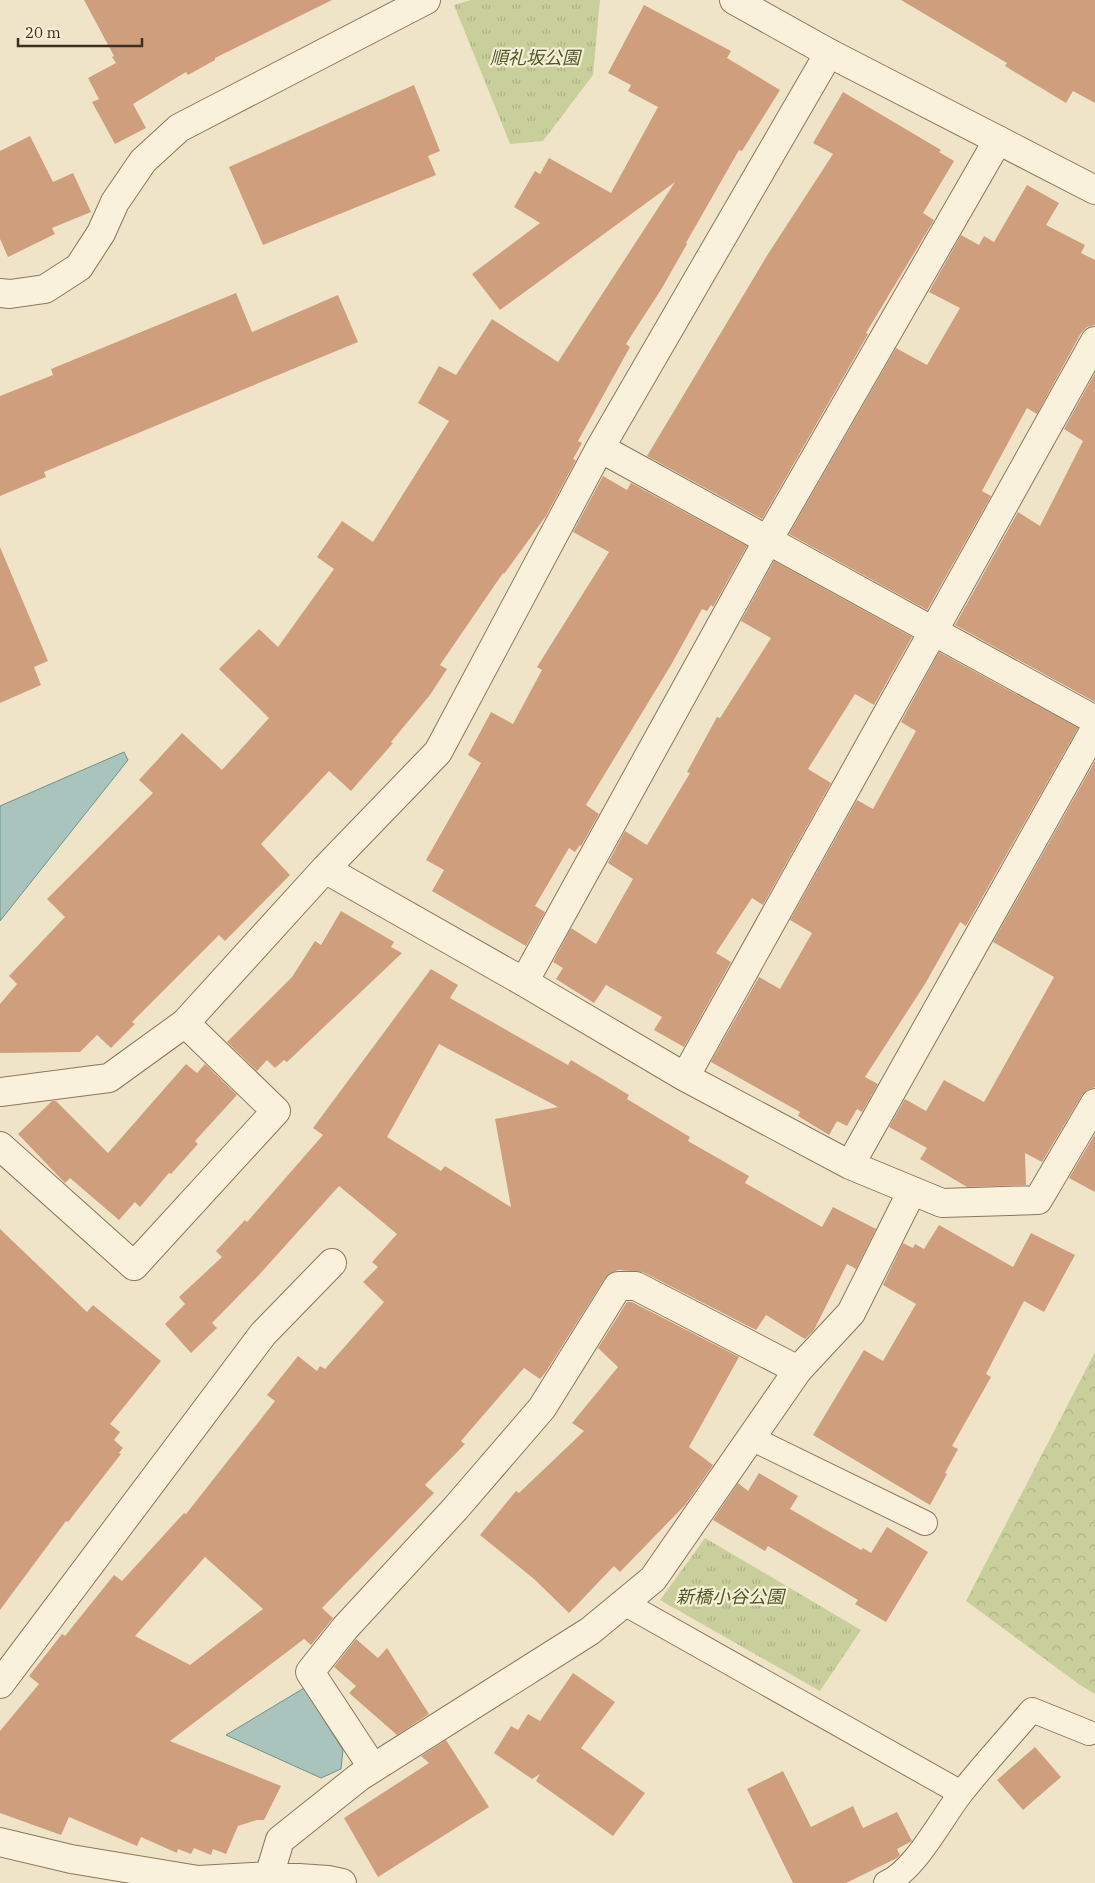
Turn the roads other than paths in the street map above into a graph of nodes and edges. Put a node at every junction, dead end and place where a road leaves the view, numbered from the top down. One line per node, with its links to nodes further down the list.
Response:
1 (426, 0): 6 (street)
2 (734, 0): 3 (street)
3 (829, 53): 4 (street); 8 (street)
4 (998, 140): 5 (street); 9 (street)
5 (1095, 190)
6 (0, 293)
7 (1095, 341): 10 (street)
8 (600, 448): 9 (street); 13 (street)
9 (768, 540): 10 (street); 14 (street)
10 (933, 631): 11 (street); 16 (street)
11 (1095, 720)
12 (1095, 729): 20 (street)
13 (325, 869): 14 (street); 15 (street)
14 (524, 982): 16 (street)
15 (185, 1023): 17 (street); 19 (street)
16 (685, 1077): 20 (street)
17 (0, 1092)
18 (1095, 1103): 21 (street)
19 (0, 1146)
20 (850, 1165): 21 (street)
21 (912, 1191): 23 (street)
22 (332, 1263): 27 (street)
23 (798, 1370): 24 (street); 29 (street)
24 (751, 1438): 25 (lane); 26 (street)
25 (925, 1523)
26 (624, 1603): 29 (street); 30 (lane)
27 (0, 1684)
28 (1090, 1733): 30 (lane)
29 (373, 1768): 32 (street)
30 (961, 1792): 34 (lane)
31 (0, 1842): 32 (street)
32 (269, 1876): 33 (street)
33 (342, 1883)
34 (886, 1883)

